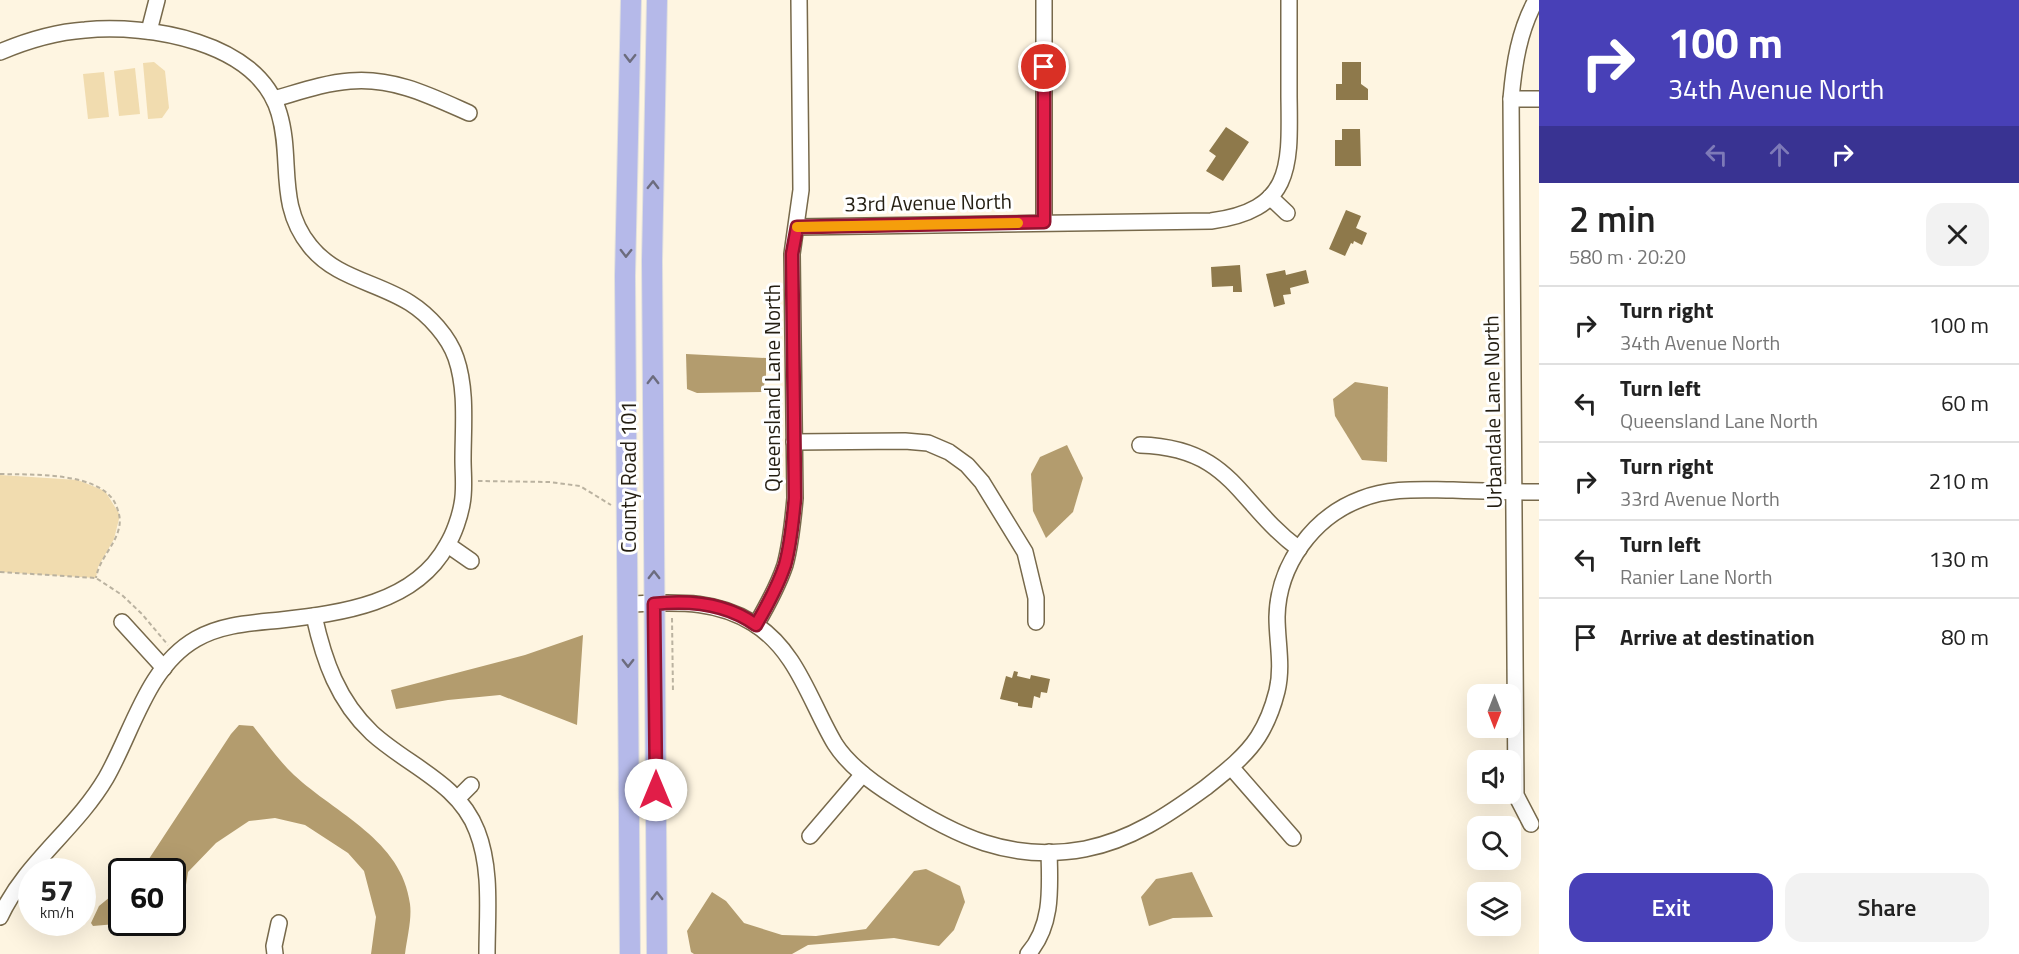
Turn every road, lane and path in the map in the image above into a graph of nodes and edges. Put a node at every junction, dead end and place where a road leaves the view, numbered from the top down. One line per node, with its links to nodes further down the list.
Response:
1 (157, 0): 8 (street)
2 (631, 0): 30 (main road, County Road 101, one-way to 30)
3 (657, 0): 31 (main road, County Road 101, one-way to 3)
4 (799, 0): 17 (street, Queensland Lane North)
5 (1044, 0): 16 (street)
6 (1289, 0): 14 (street)
7 (1536, 0): 11 (street, Urbandale Lane North)
8 (149, 32): 9 (street); 10 (street)
9 (0, 52)
10 (274, 99): 13 (street); 21 (street)
11 (1511, 99): 12 (street); 22 (street, Urbandale Lane North)
12 (1539, 99)
13 (469, 113)
14 (1270, 197): 15 (street); 16 (street, 33rd Avenue North)
15 (1287, 213)
16 (1044, 222): 17 (street, 33rd Avenue North)
17 (797, 227): 18 (street, Queensland Lane North)
18 (794, 442): 34 (street); 35 (street, Queensland Lane North)
19 (1140, 445): 26 (street)
20 (0, 474): 29 (path)
21 (463, 481): 24 (path); 25 (street)
22 (1514, 492): 23 (street); 26 (street); 42 (street, Urbandale Lane North)
23 (1539, 492)
24 (614, 507)
25 (448, 545): 27 (street); 32 (street)
26 (1299, 549): 38 (street)
27 (471, 561)
28 (0, 572): 29 (path)
29 (96, 578): 36 (path)
30 (627, 604): 31 (street); 51 (main road, County Road 101, one-way to 51)
31 (654, 604): 35 (street); 52 (main road, County Road 101, one-way to 31)
32 (314, 616): 36 (street); 41 (street)
33 (122, 621): 37 (street)
34 (1036, 622)
35 (756, 625): 39 (street)
36 (175, 654): 37 (street)
37 (164, 668): 46 (street)
38 (1231, 767): 44 (street); 45 (street)
39 (863, 774): 43 (street); 45 (street)
40 (471, 786): 41 (street)
41 (458, 798): 50 (street)
42 (1531, 824)
43 (810, 836)
44 (1293, 838)
45 (1049, 852): 48 (street)
46 (0, 917)
47 (279, 923): 49 (street)
48 (1036, 952)
49 (275, 954)
50 (487, 954)
51 (630, 954)
52 (657, 954)

